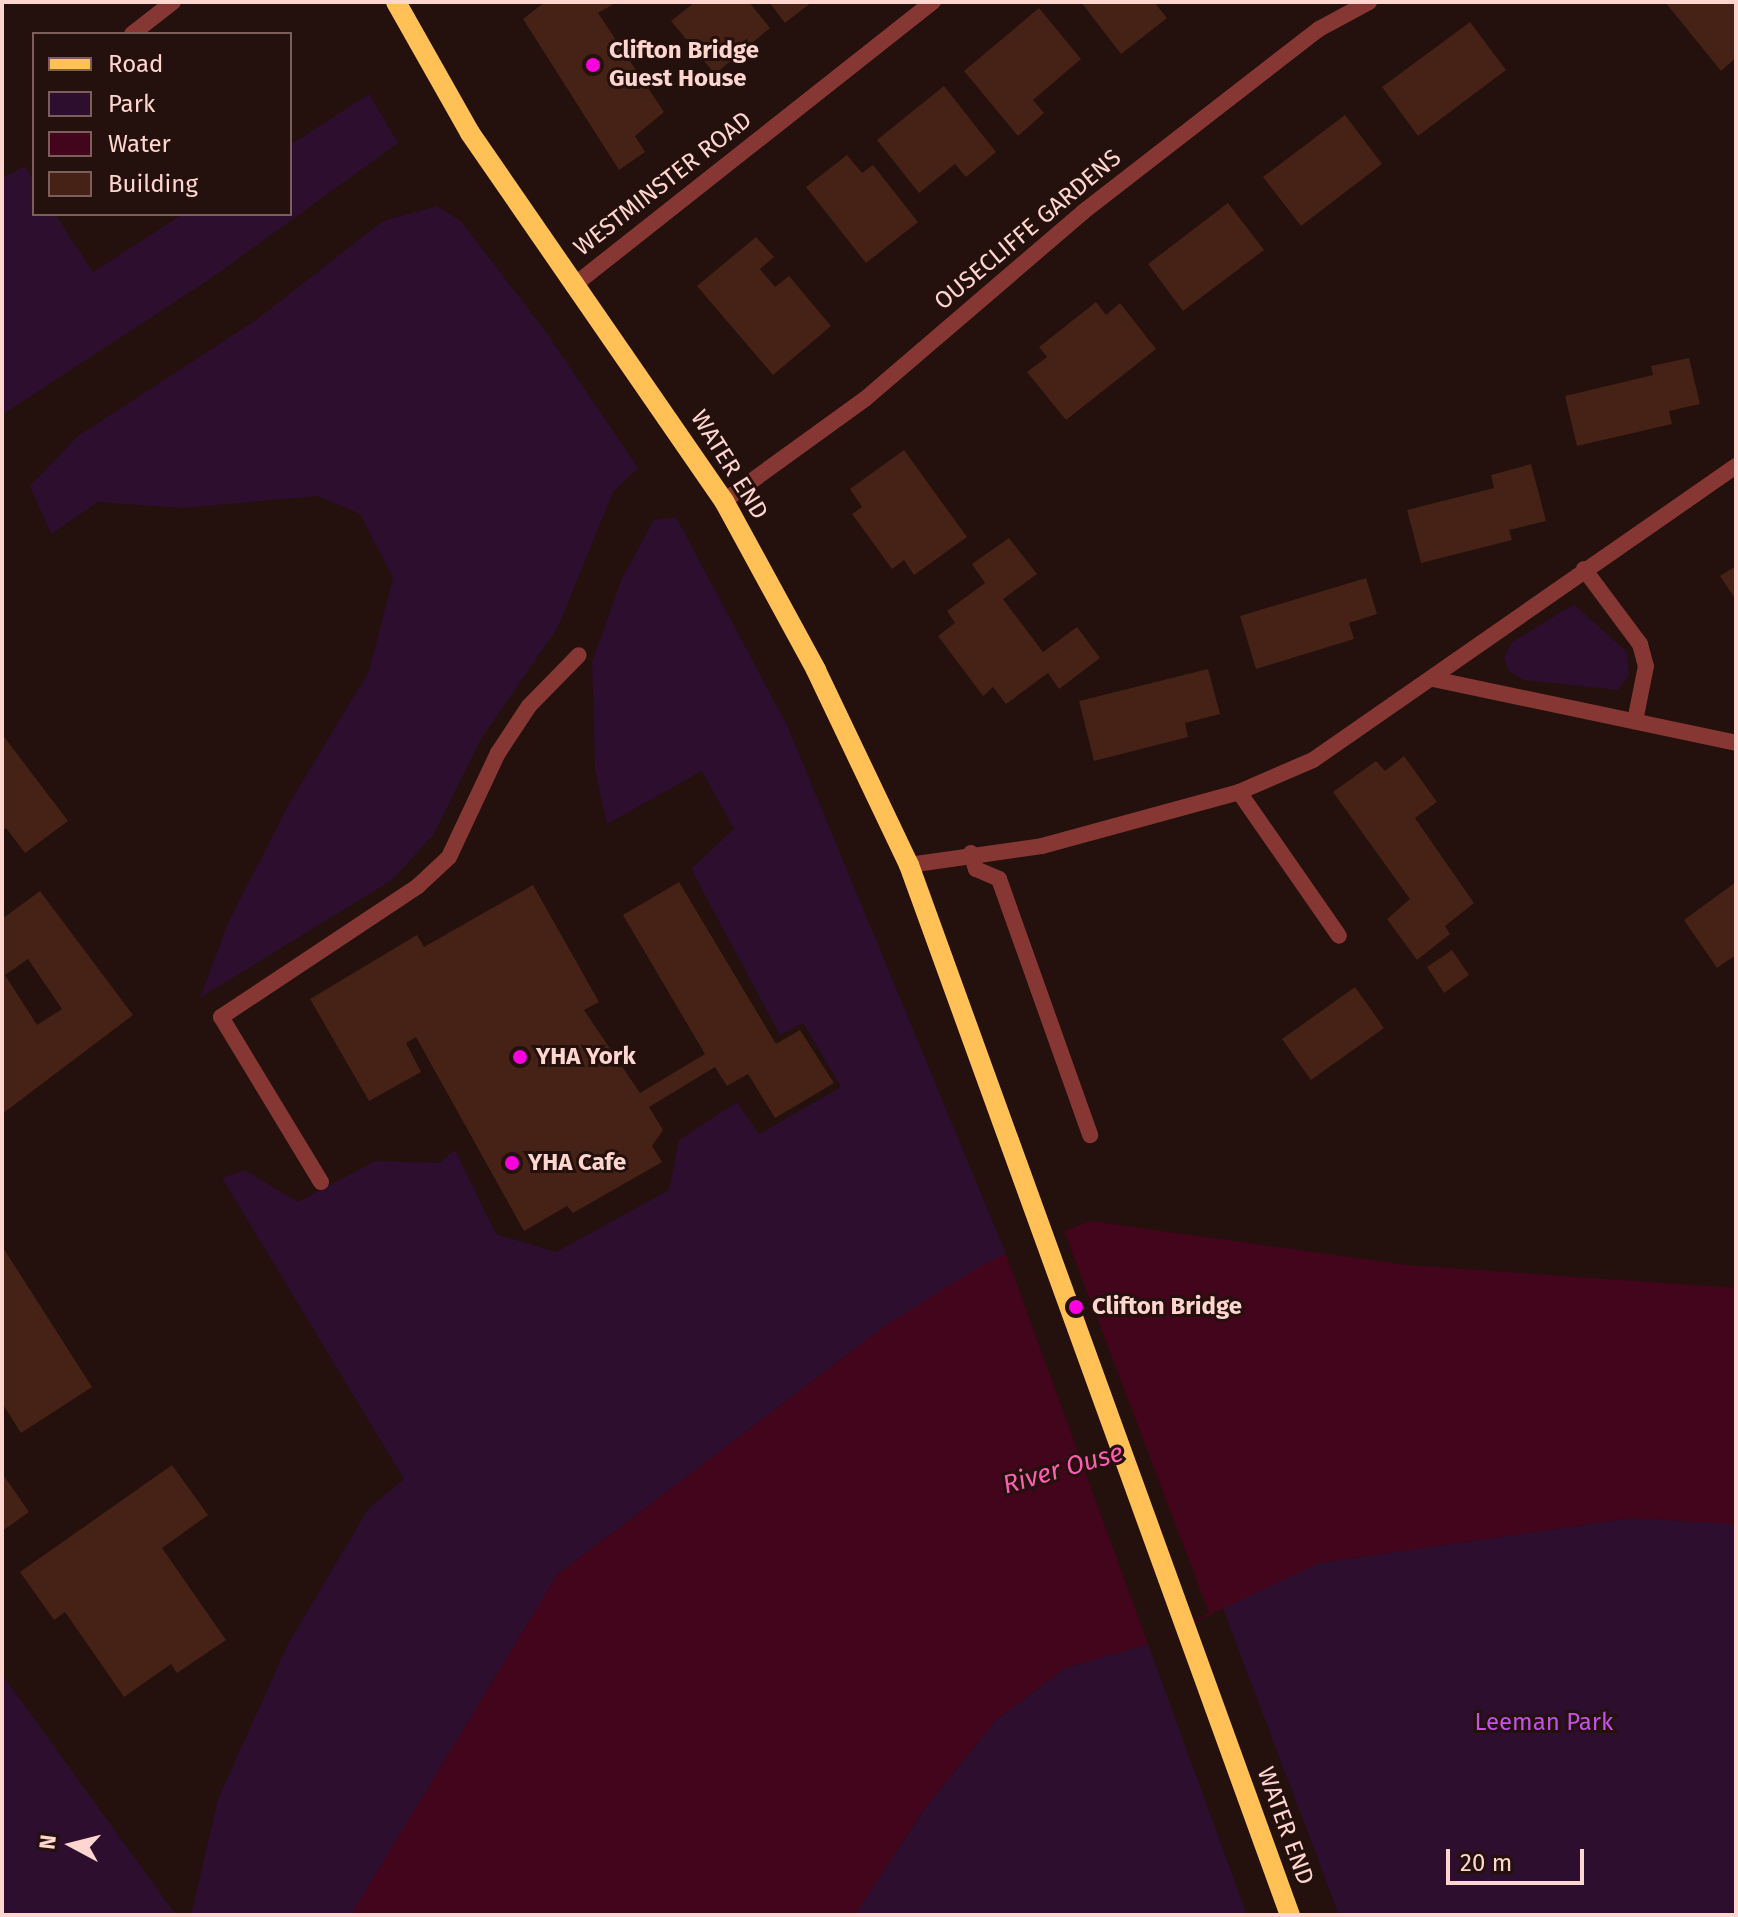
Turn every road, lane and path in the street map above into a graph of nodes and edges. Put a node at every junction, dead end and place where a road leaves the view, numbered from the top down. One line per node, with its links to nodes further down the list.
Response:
1 (173, 2): 5 (street)
2 (396, 2): 6 (main road, WATER END)
3 (933, 2): 6 (street, WESTMINSTER ROAD)
4 (1369, 2): 8 (street, OUSECLIFFE GARDENS)
5 (135, 32)
6 (573, 286): 8 (main road, WATER END)
7 (1736, 466): 9 (street)
8 (724, 501): 16 (main road, WATER END)
9 (1584, 569): 11 (street); 12 (street)
10 (579, 655): 19 (street)
11 (1433, 679): 12 (street); 14 (street)
12 (1635, 721): 13 (street)
13 (1736, 743)
14 (1239, 792): 15 (street); 17 (street)
15 (971, 853): 16 (street); 18 (street)
16 (909, 865): 20 (main road, WATER END)
17 (1339, 936)
18 (1090, 1135)
19 (321, 1182)
20 (1290, 1915)

